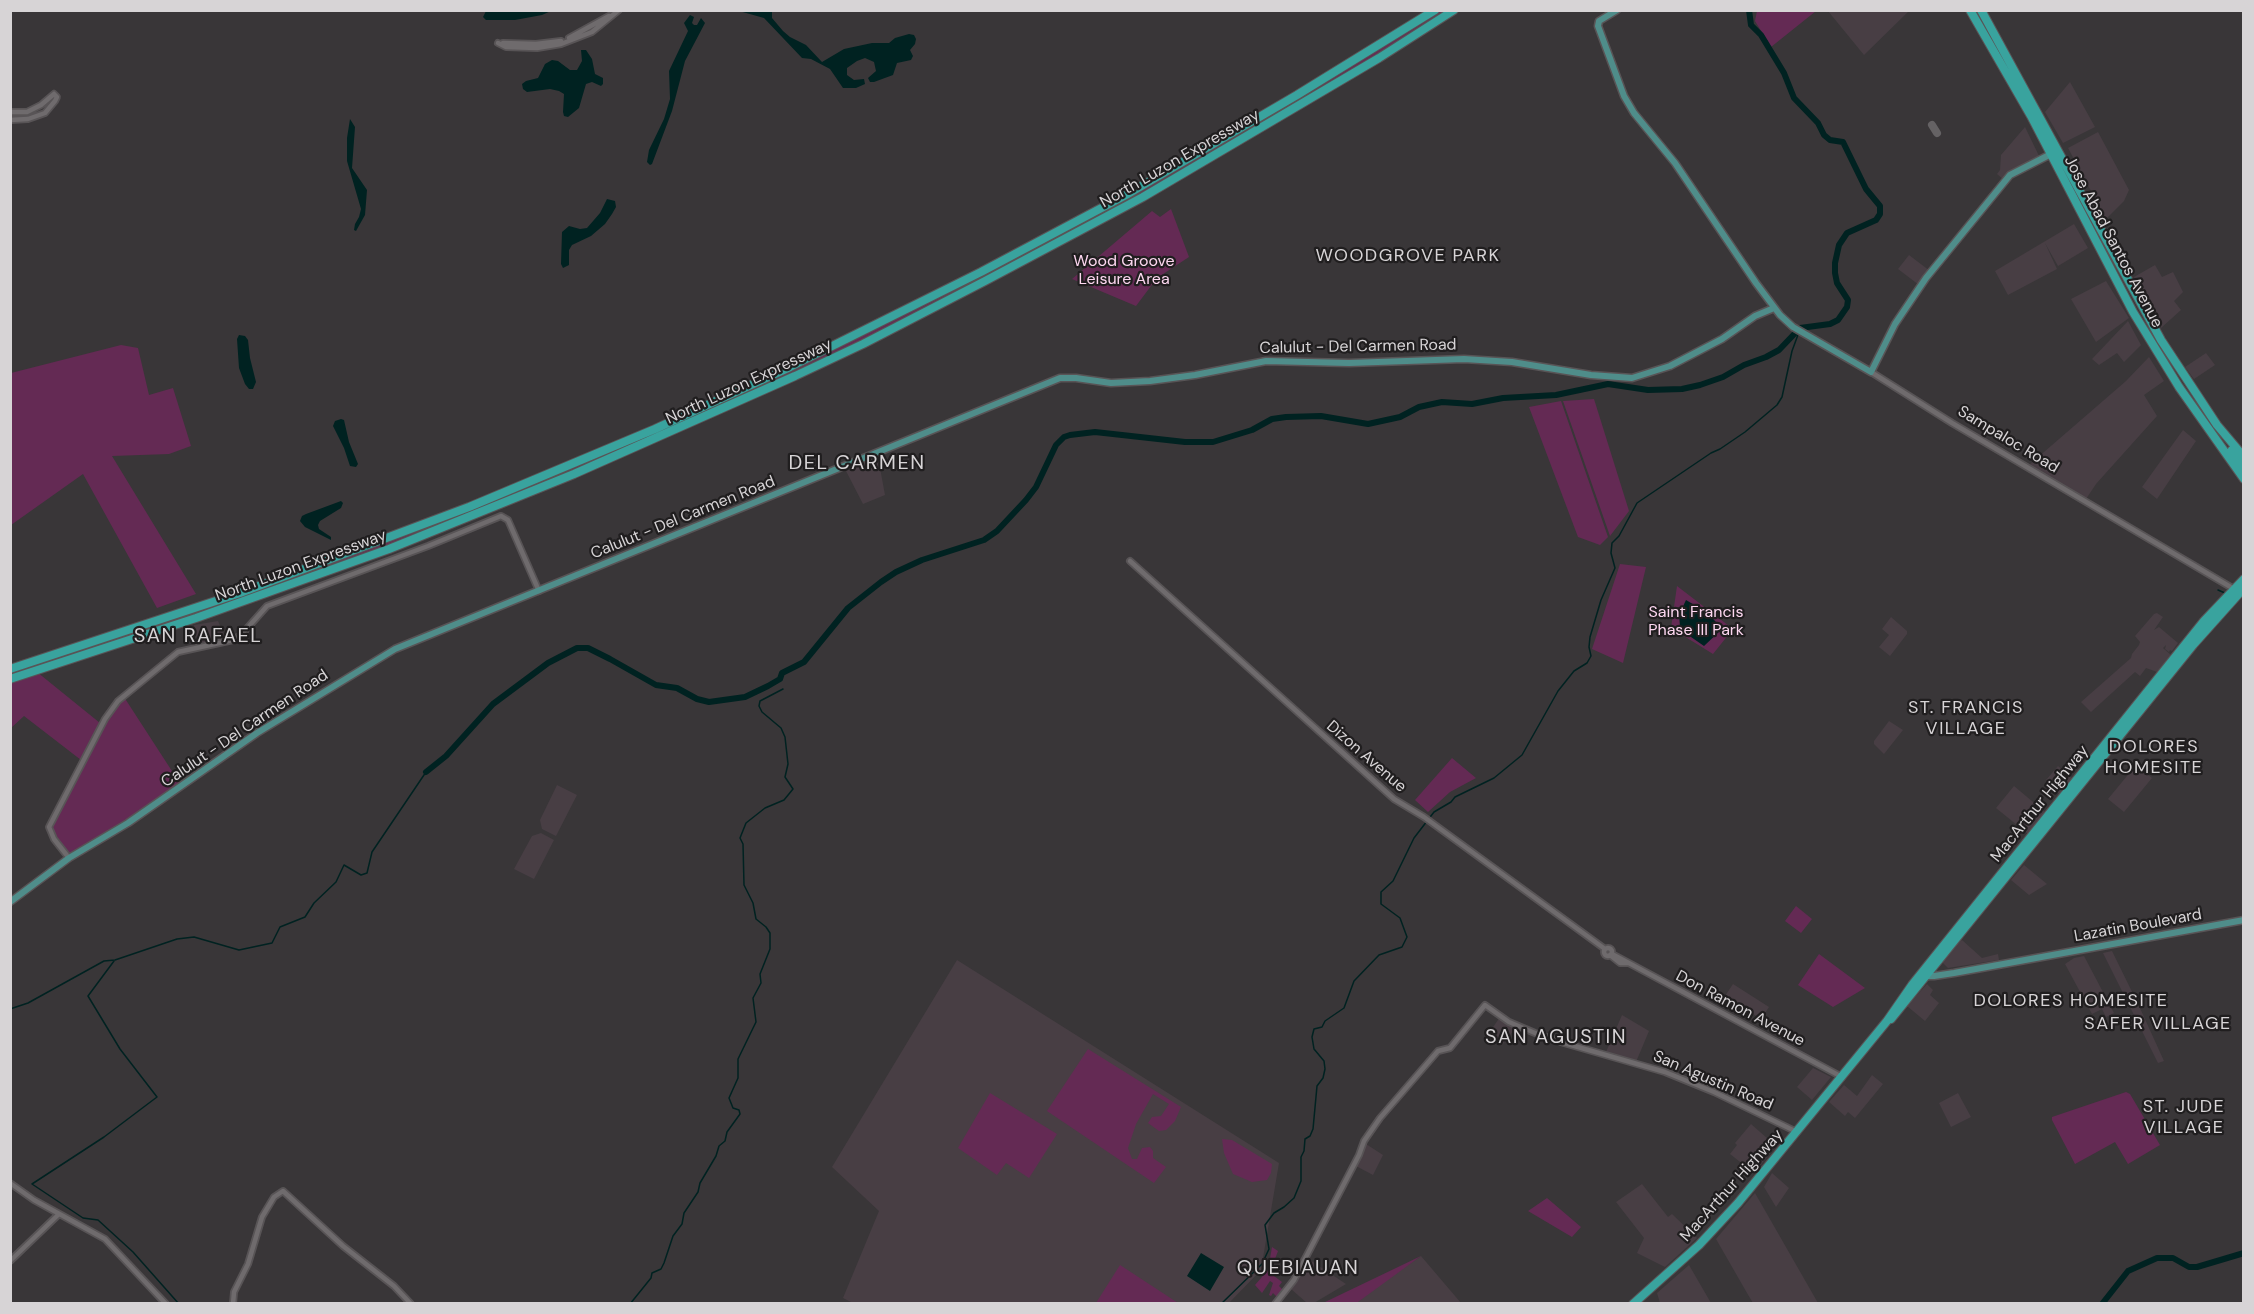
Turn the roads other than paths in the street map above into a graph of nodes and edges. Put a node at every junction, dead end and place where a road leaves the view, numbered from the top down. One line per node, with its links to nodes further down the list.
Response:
1 (617, 10): 7 (street)
2 (1435, 10): 28 (highway, North Luzon Expressway)
3 (1454, 10): 29 (highway, North Luzon Expressway)
4 (1617, 10): 14 (main road, Sampaloc Road)
5 (1970, 10): 9 (highway, Jose Abad Santos Avenue)
6 (1981, 10): 9 (highway, Jose Abad Santos Avenue)
7 (500, 43)
8 (10, 112): 10 (street)
9 (2036, 118): 11 (highway, Jose Abad Santos Avenue); 13 (highway, Jose Abad Santos Avenue)
10 (10, 120)
11 (2051, 154): 12 (highway, Jose Abad Santos Avenue); 17 (main road)
12 (2124, 296): 13 (highway); 15 (highway, Jose Abad Santos Avenue)
13 (2139, 301): 16 (highway, Jose Abad Santos Avenue)
14 (1774, 308): 17 (main road, Sampaloc Road); 26 (main road, Calulut - Del Carmen Road)
15 (2133, 312): 16 (highway); 19 (highway, Jose Abad Santos Avenue)
16 (2152, 324): 18 (highway, Jose Abad Santos Avenue)
17 (1871, 372): 27 (street, Sampaloc Road)
18 (2225, 436): 20 (highway, Jose Abad Santos Avenue); 21 (highway)
19 (2225, 453): 22 (highway); 23 (highway, Jose Abad Santos Avenue)
20 (2244, 457)
21 (2244, 466)
22 (2244, 473)
23 (2244, 479)
24 (1130, 561): 33 (street, Dizon Avenue)
25 (2244, 579): 27 (highway, MacArthur Highway)
26 (539, 591): 30 (main road, Calulut - Del Carmen Road); 30 (street)
27 (2240, 593): 34 (highway, MacArthur Highway)
28 (10, 669)
29 (10, 679)
30 (69, 858): 31 (main road, Calulut - Del Carmen Road)
31 (10, 902)
32 (2244, 920): 34 (main road, Lazatin Boulevard)
33 (1611, 955): 35 (street, Don Ramon Avenue)
34 (1924, 975): 35 (highway, MacArthur Highway)
35 (1842, 1077): 36 (highway, MacArthur Highway)
36 (1797, 1132): 43 (street, San Agustin Road); 44 (highway, MacArthur Highway)
37 (10, 1183): 38 (street)
38 (59, 1215): 39 (street); 40 (street)
39 (10, 1261)
40 (166, 1304)
41 (233, 1304): 42 (street)
42 (411, 1304)
43 (1275, 1304)
44 (1633, 1304)

